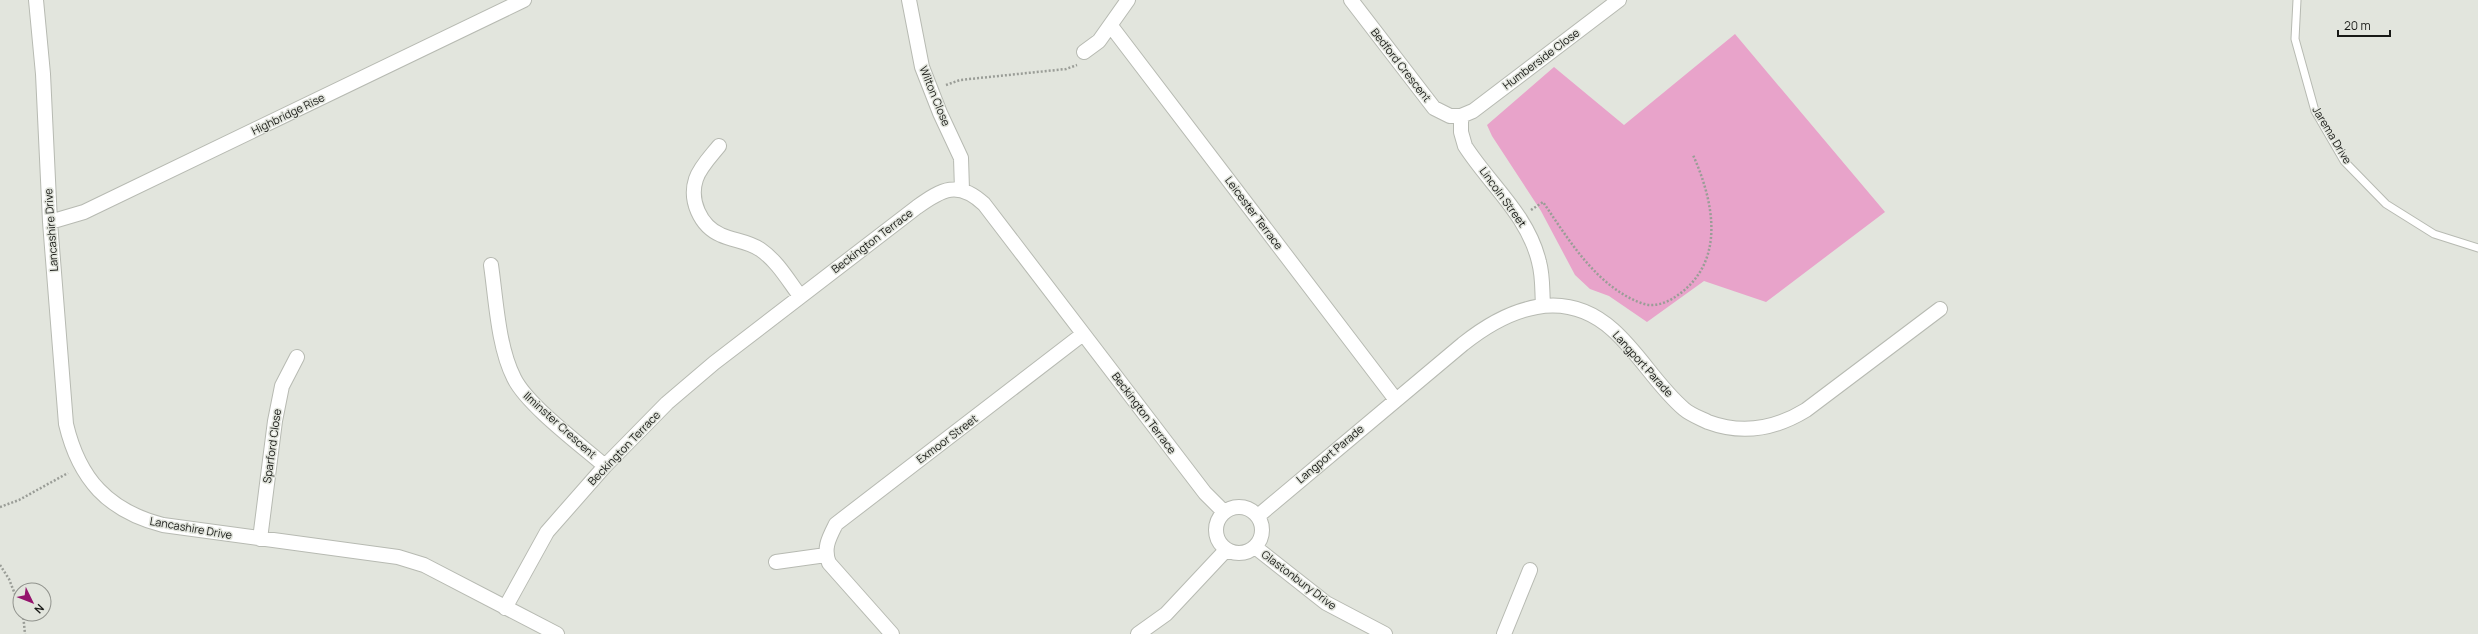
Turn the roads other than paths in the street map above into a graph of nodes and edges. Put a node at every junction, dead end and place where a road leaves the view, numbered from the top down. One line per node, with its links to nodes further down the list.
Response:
1 (36, 0): 13 (street, Lancashire Drive)
2 (524, 0): 13 (street, Highbridge Rise)
3 (909, 0): 12 (street, Wilton Close)
4 (1128, 0): 8 (street)
5 (1351, 0): 10 (street, Bedford Crescent)
6 (1619, 0): 10 (street, Humberside Close)
7 (2297, 0): 14 (lane, Jarema Drive)
8 (1111, 26): 9 (street); 21 (street, Leicester Terrace)
9 (1084, 52)
10 (1461, 116): 17 (street, Lincoln Street)
11 (719, 146): 16 (street)
12 (962, 190): 16 (street, Beckington Terrace); 19 (street, Beckington Terrace)
13 (50, 222): 25 (street, Lancashire Drive)
14 (2478, 248)
15 (491, 265): 22 (street, Ilminster Crescent)
16 (800, 296): 22 (street, Beckington Terrace)
17 (1543, 305): 18 (street, Langport Parade); 21 (street, Langport Parade)
18 (1940, 310)
19 (1084, 334): 23 (street, Beckington Terrace); 28 (street, Exmoor Street)
20 (297, 357): 25 (street, Sparford Close)
21 (1396, 400): 24 (street, Langport Parade)
22 (605, 466): 31 (street, Beckington Terrace)
23 (1224, 512): 24 (street); 27 (street)
24 (1258, 516): 26 (street)
25 (260, 539): 31 (street, Lancashire Drive)
26 (1255, 547): 27 (street); 35 (street, Glastonbury Drive)
27 (1226, 550): 34 (street)
28 (826, 555): 29 (street); 33 (street)
29 (776, 562)
30 (1530, 570): 36 (street)
31 (505, 608): 32 (street, Lancashire Drive)
32 (558, 634)
33 (892, 634)
34 (1138, 634)
35 (1385, 634)
36 (1504, 634)

